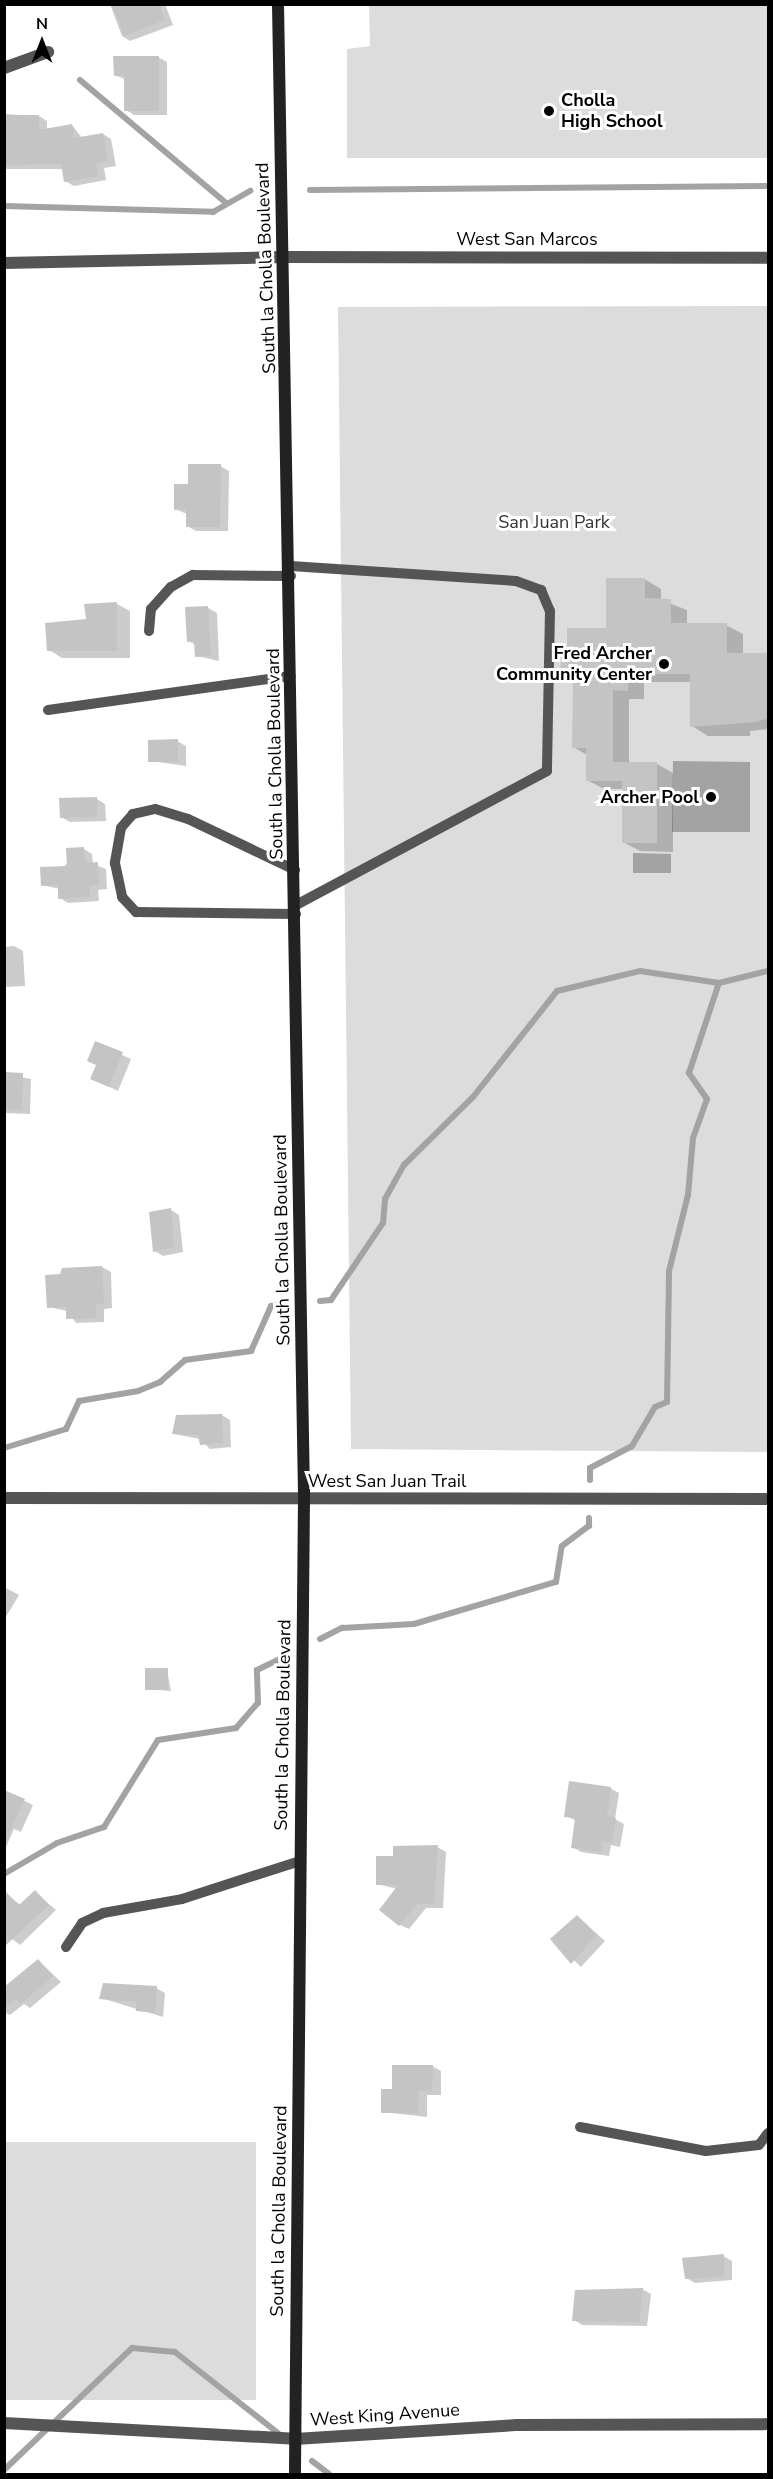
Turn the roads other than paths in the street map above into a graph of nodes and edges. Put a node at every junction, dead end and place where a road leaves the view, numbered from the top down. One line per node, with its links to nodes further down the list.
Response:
1 (278, 4): 4 (main road, South la Cholla Boulevard)
2 (48, 52): 3 (street)
3 (4, 68)
4 (286, 257): 5 (street, West San Marcos); 6 (street, West San Marcos); 7 (main road, South la Cholla Boulevard)
5 (768, 258)
6 (4, 263)
7 (291, 571): 8 (lane); 9 (main road, South la Cholla Boulevard); 12 (lane)
8 (149, 631)
9 (291, 676): 10 (lane); 11 (main road, South la Cholla Boulevard)
10 (48, 711)
11 (295, 870): 12 (main road, South la Cholla Boulevard); 12 (lane)
12 (296, 910): 14 (main road, South la Cholla Boulevard)
13 (4, 1498): 14 (street, West San Juan Trail)
14 (304, 1498): 15 (street, West San Juan Trail); 16 (main road, South la Cholla Boulevard)
15 (768, 1499)
16 (300, 1861): 17 (lane); 22 (main road, South la Cholla Boulevard)
17 (66, 1947)
18 (580, 2127): 19 (lane)
19 (768, 2133)
20 (4, 2423): 22 (street, West King Avenue)
21 (768, 2424): 22 (street, West King Avenue)
22 (295, 2439): 23 (main road, South la Cholla Boulevard)
23 (295, 2475)

